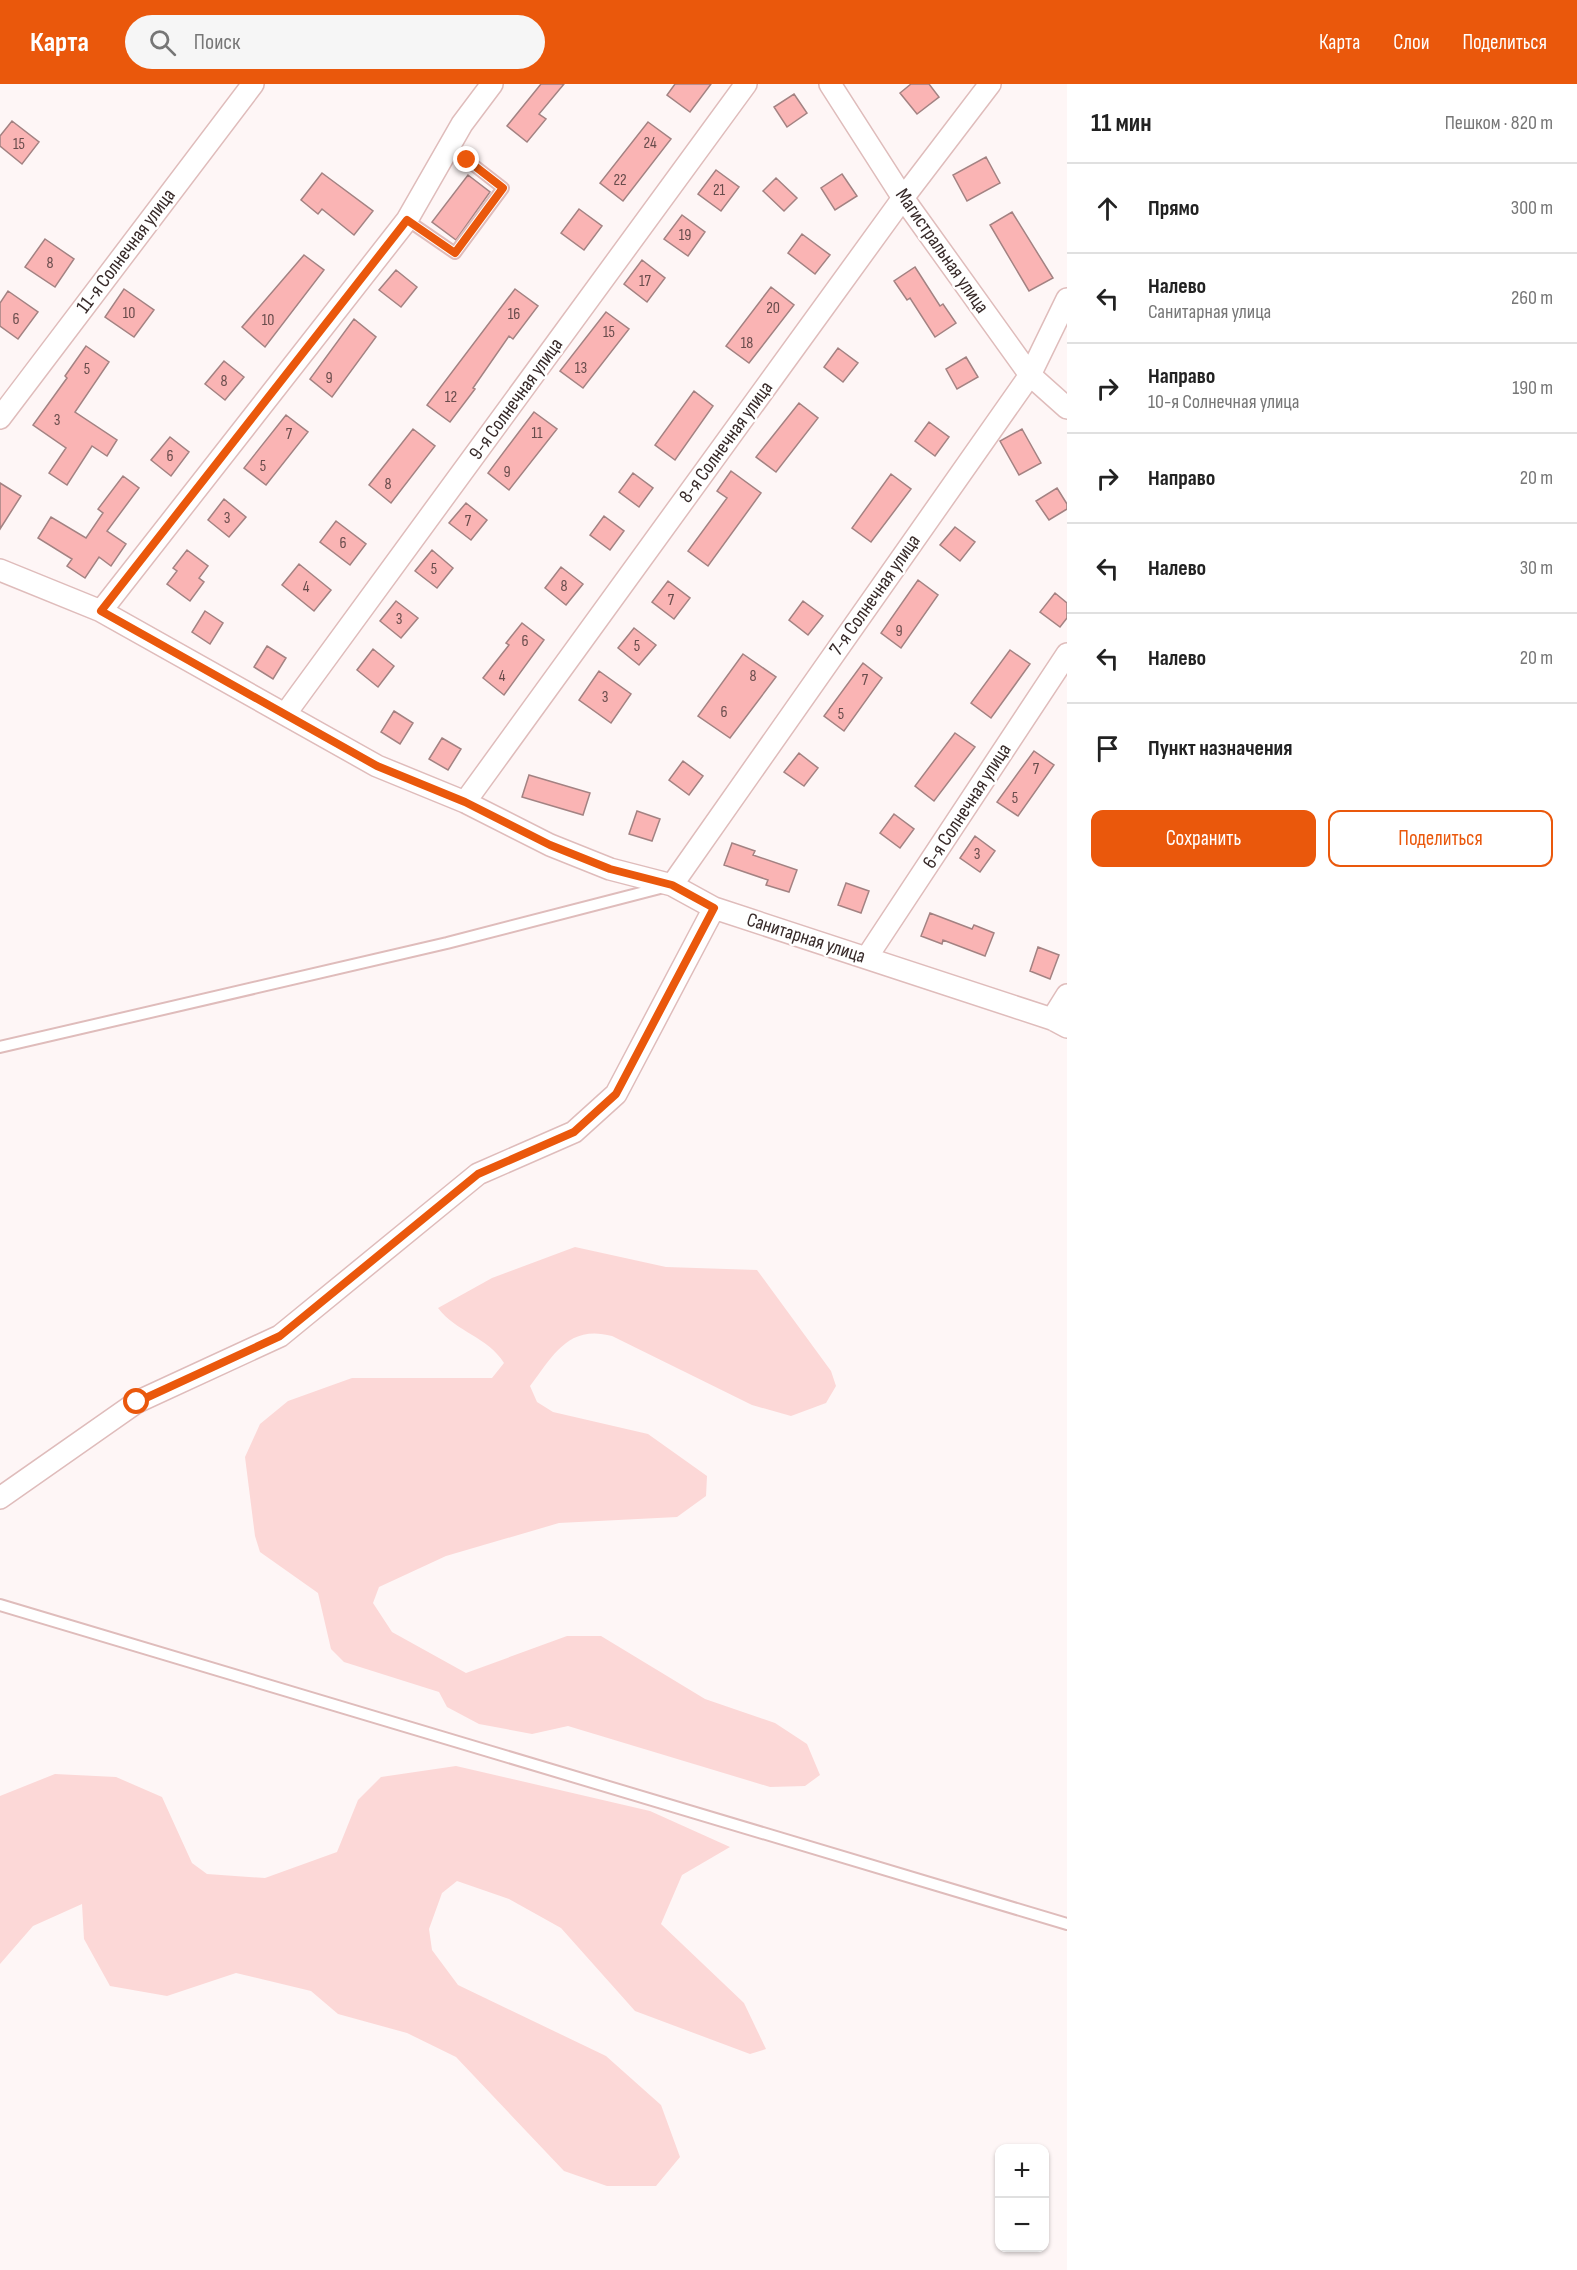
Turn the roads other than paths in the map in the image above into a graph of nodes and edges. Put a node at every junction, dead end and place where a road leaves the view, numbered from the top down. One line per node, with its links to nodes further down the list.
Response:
1 (253, 84): 12 (street, 11-я Солнечная улица)
2 (492, 84): 8 (street)
3 (746, 84): 16 (street, 9-я Солнечная улица)
4 (830, 84): 7 (street, Магистральная улица)
5 (990, 84): 7 (street, 8-я Солнечная улица)
6 (467, 160): 8 (lane)
7 (903, 198): 10 (street, Магистральная улица); 17 (street, 8-я Солнечная улица)
8 (407, 220): 14 (street)
9 (1067, 299): 10 (street, 7-я Солнечная улица)
10 (1030, 375): 11 (street, Магистральная улица); 18 (street, 7-я Солнечная улица)
11 (1067, 408)
12 (0, 418)
13 (0, 570): 14 (street, Санитарная улица)
14 (101, 611): 16 (street, Санитарная улица)
15 (1067, 654): 20 (street, 6-я Солнечная улица)
16 (286, 713): 17 (street, Санитарная улица)
17 (465, 802): 18 (street, Санитарная улица)
18 (672, 885): 19 (street, Санитарная улица); 23 (lane)
19 (714, 908): 20 (street, Санитарная улица); 24 (street)
20 (867, 957): 22 (street, Санитарная улица)
21 (1067, 995): 22 (street)
22 (1059, 1023)
23 (0, 1047)
24 (0, 1498)
25 (0, 1605): 26 (lane)
26 (1067, 1923)

